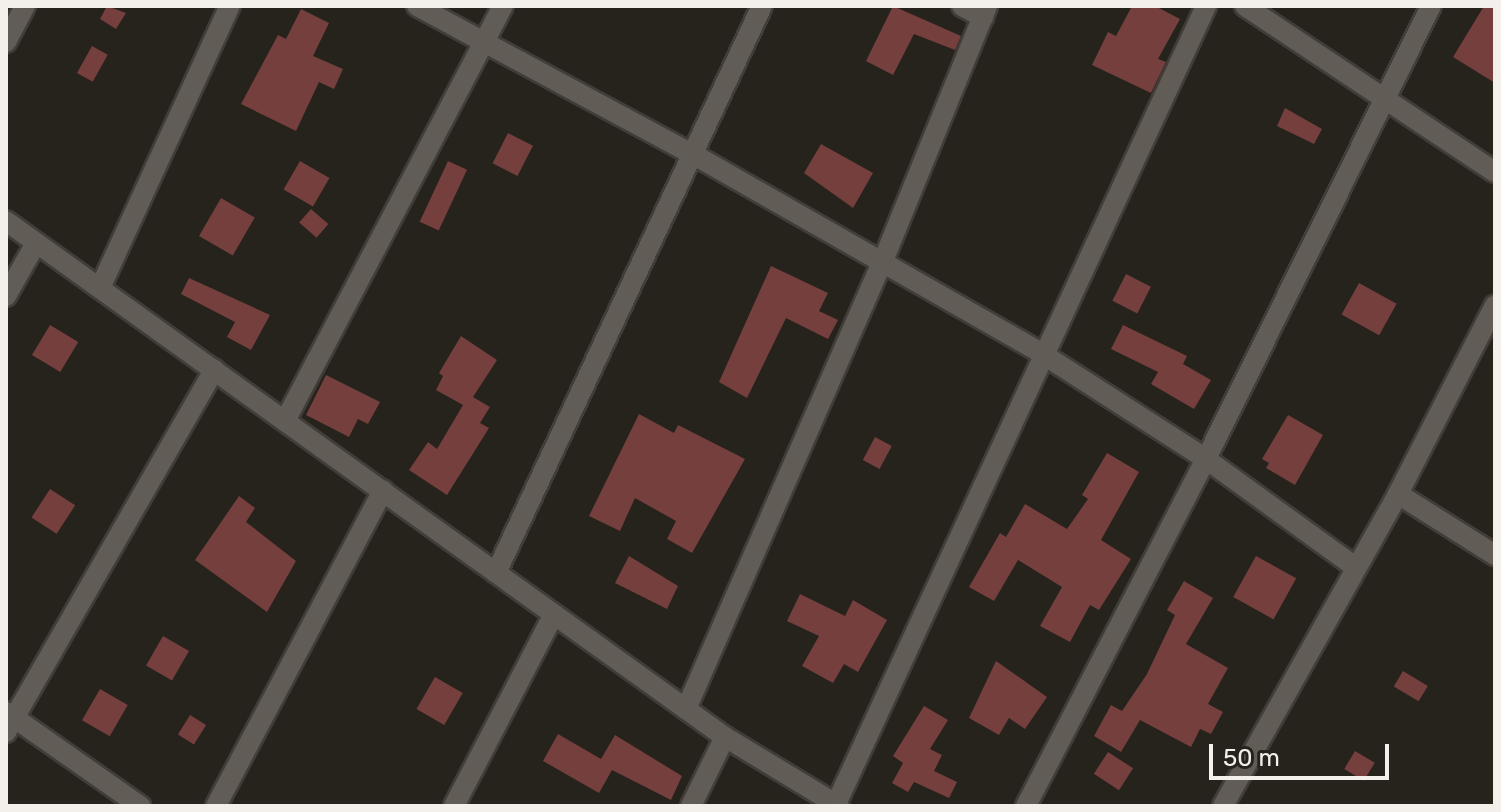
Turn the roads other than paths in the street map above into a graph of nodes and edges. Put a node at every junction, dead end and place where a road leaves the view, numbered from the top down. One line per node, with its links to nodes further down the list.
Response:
1 (25, 6): 11 (street)
2 (230, 6): 19 (street)
3 (417, 6): 12 (street)
4 (503, 6): 12 (street)
5 (762, 6): 14 (street)
6 (962, 6): 10 (street)
7 (1206, 6): 22 (street)
8 (1245, 6): 13 (street)
9 (1431, 6): 13 (street)
10 (985, 11): 18 (street)
11 (6, 42)
12 (486, 42): 14 (street); 24 (street)
13 (1385, 102): 15 (street); 25 (street)
14 (696, 156): 18 (street); 30 (street)
15 (1495, 172)
16 (6, 221): 17 (street)
17 (36, 243): 19 (street); 20 (street)
18 (883, 261): 22 (street); 32 (street)
19 (100, 288): 23 (street)
20 (6, 296)
21 (1495, 305): 27 (street)
22 (1041, 353): 25 (street); 35 (street)
23 (214, 370): 24 (street); 33 (street)
24 (285, 421): 26 (street)
25 (1206, 459): 29 (street); 40 (street)
26 (383, 491): 30 (street); 37 (street)
27 (1398, 494): 28 (street); 29 (street)
28 (1495, 555)
29 (1355, 567): 41 (street)
30 (496, 573): 31 (street)
31 (554, 614): 32 (street); 38 (street)
32 (686, 709): 34 (street)
33 (9, 721): 36 (street)
34 (725, 737): 35 (street); 39 (street)
35 (838, 805)
36 (140, 806)
37 (216, 806)
38 (454, 806)
39 (691, 806)
40 (1026, 806)
41 (1223, 806)

